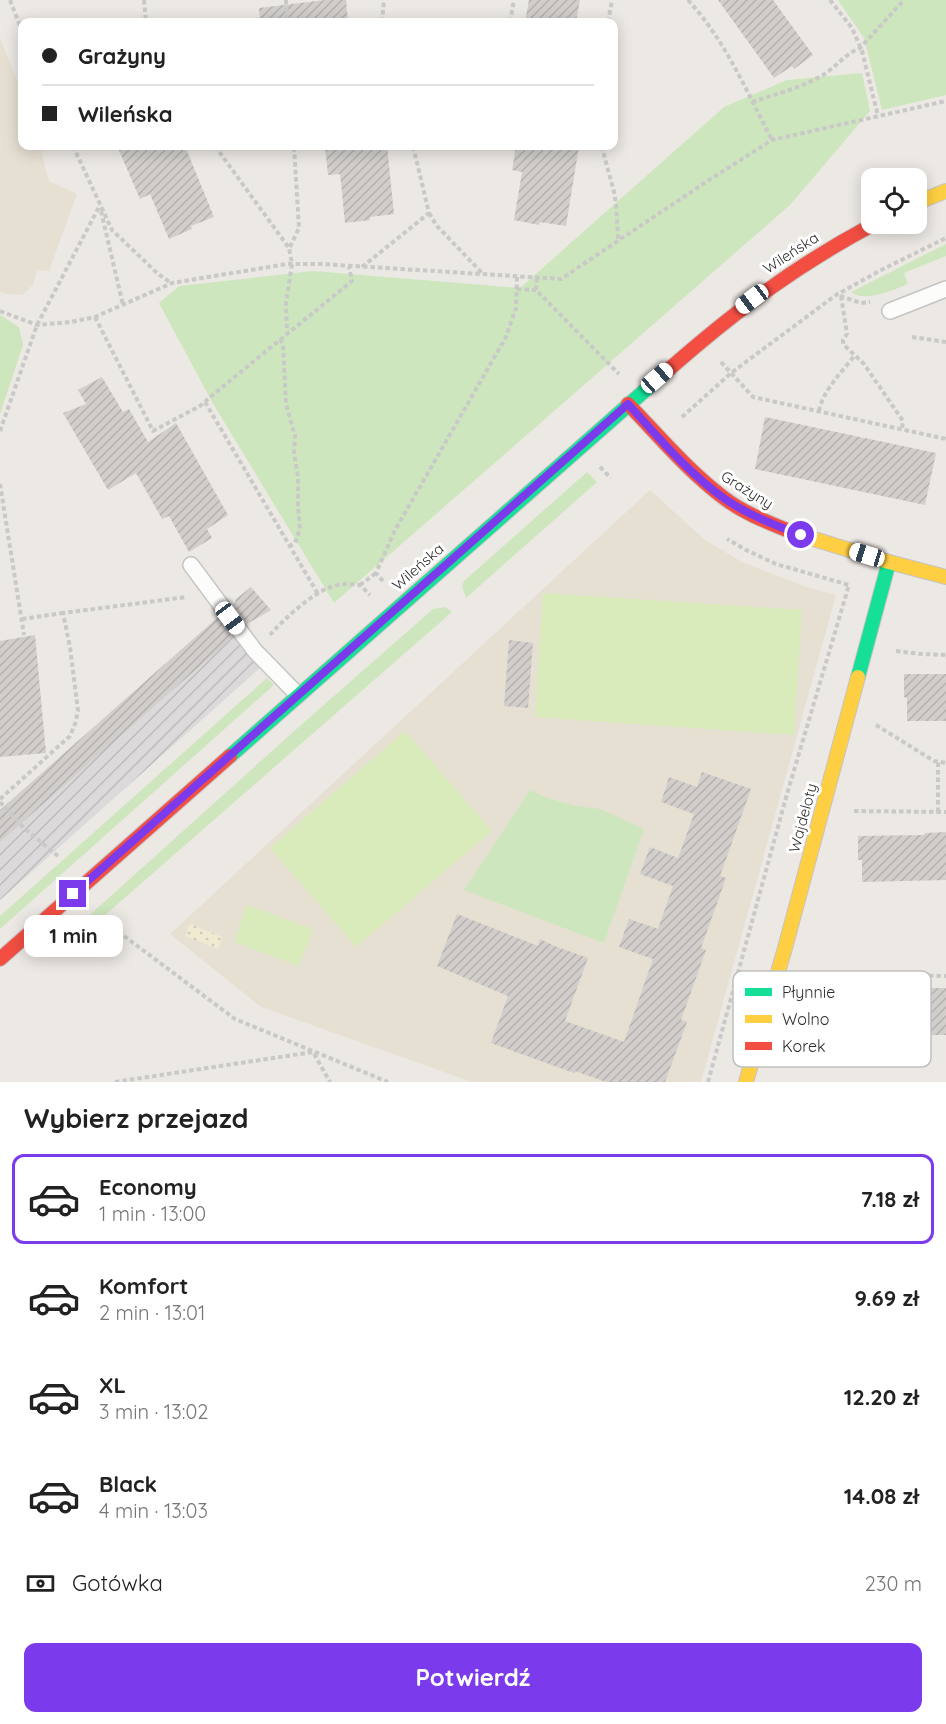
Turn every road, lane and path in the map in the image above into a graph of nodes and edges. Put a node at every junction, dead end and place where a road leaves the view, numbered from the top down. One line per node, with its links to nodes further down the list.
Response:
1 (10, 0): 15 (path)
2 (144, 0): 10 (path)
3 (286, 0): 11 (path)
4 (384, 0): 12 (path)
5 (514, 0): 13 (path)
6 (612, 0): 14 (path)
7 (688, 0): 18 (path)
8 (830, 0): 16 (path)
9 (904, 0): 16 (path)
10 (146, 18)
11 (287, 18)
12 (382, 18)
13 (511, 18)
14 (609, 18)
15 (18, 21)
16 (860, 48): 18 (path); 19 (path)
17 (946, 101): 19 (path)
18 (752, 102): 20 (path)
19 (878, 116): 20 (path)
20 (772, 140): 32 (path)
21 (75, 150): 28 (path)
22 (218, 150): 33 (path)
23 (294, 150): 33 (path)
24 (414, 150): 29 (path)
25 (603, 150): 32 (path)
26 (946, 191): 27 (street)
27 (927, 199)
28 (100, 205): 40 (path); 45 (path); 49 (path)
29 (429, 213): 36 (path); 37 (path)
30 (861, 231): 53 (street, Wileńska)
31 (946, 238): 44 (path)
32 (618, 239): 39 (path)
33 (290, 248): 34 (path)
34 (292, 264): 35 (path); 40 (path); 50 (path)
35 (349, 267): 36 (path); 50 (path)
36 (362, 267): 37 (path)
37 (483, 274): 38 (path)
38 (517, 276): 39 (path); 41 (path)
39 (537, 278): 43 (path)
40 (172, 283): 45 (path)
41 (517, 289): 43 (path); 74 (path)
42 (946, 289): 46 (lane)
43 (536, 290): 57 (path)
44 (839, 295): 46 (path); 55 (path); 56 (path)
45 (123, 305): 48 (path)
46 (884, 306)
47 (0, 311): 49 (path)
48 (95, 317): 49 (path); 58 (path)
49 (37, 325): 65 (path)
50 (288, 333): 52 (path)
51 (912, 337): 54 (path)
52 (280, 339): 58 (path); 71 (path)
53 (702, 339): 56 (path); 59 (street, Wileńska)
54 (946, 342)
55 (855, 355): 60 (path); 64 (path)
56 (731, 373): 60 (path); 61 (path)
57 (620, 375)
58 (205, 402): 71 (path)
59 (628, 404): 72 (street, Grażyny); 87 (street, Wileńska)
60 (819, 411): 64 (path)
61 (681, 418): 62 (path); 63 (path)
62 (675, 423)
63 (687, 425)
64 (902, 429): 66 (path)
65 (0, 431)
66 (946, 439)
67 (598, 464): 68 (path)
68 (611, 478)
69 (0, 484): 82 (path)
70 (722, 535): 98 (path)
71 (290, 546): 78 (path)
72 (889, 562): 75 (street, Grażyny); 99 (street, Wajdeloty)
73 (191, 564): 80 (lane)
74 (376, 573): 76 (path); 77 (path)
75 (945, 574)
76 (360, 585): 78 (path); 79 (path)
77 (388, 586)
78 (318, 594): 84 (path)
79 (374, 600)
80 (217, 601): 81 (path); 84 (lane)
81 (63, 614): 82 (path); 91 (path)
82 (22, 619): 83 (path)
83 (24, 635)
84 (255, 651): 87 (lane)
85 (908, 652): 86 (path)
86 (946, 655)
87 (298, 694): 97 (street, Wileńska)
88 (872, 722): 89 (path)
89 (938, 762): 90 (path); 93 (path)
90 (946, 763)
91 (0, 800): 95 (path)
92 (848, 811): 93 (path)
93 (938, 812): 94 (path)
94 (946, 812)
95 (58, 856)
96 (112, 927): 103 (path)
97 (0, 959)
98 (738, 971)
99 (778, 971)
100 (931, 976): 101 (path)
101 (946, 976)
102 (733, 991): 108 (path)
103 (313, 1052): 105 (path); 106 (path); 107 (path)
104 (750, 1067): 109 (street, Wajdeloty)
105 (115, 1082)
106 (330, 1082)
107 (388, 1082)
108 (708, 1082)
109 (746, 1082)

